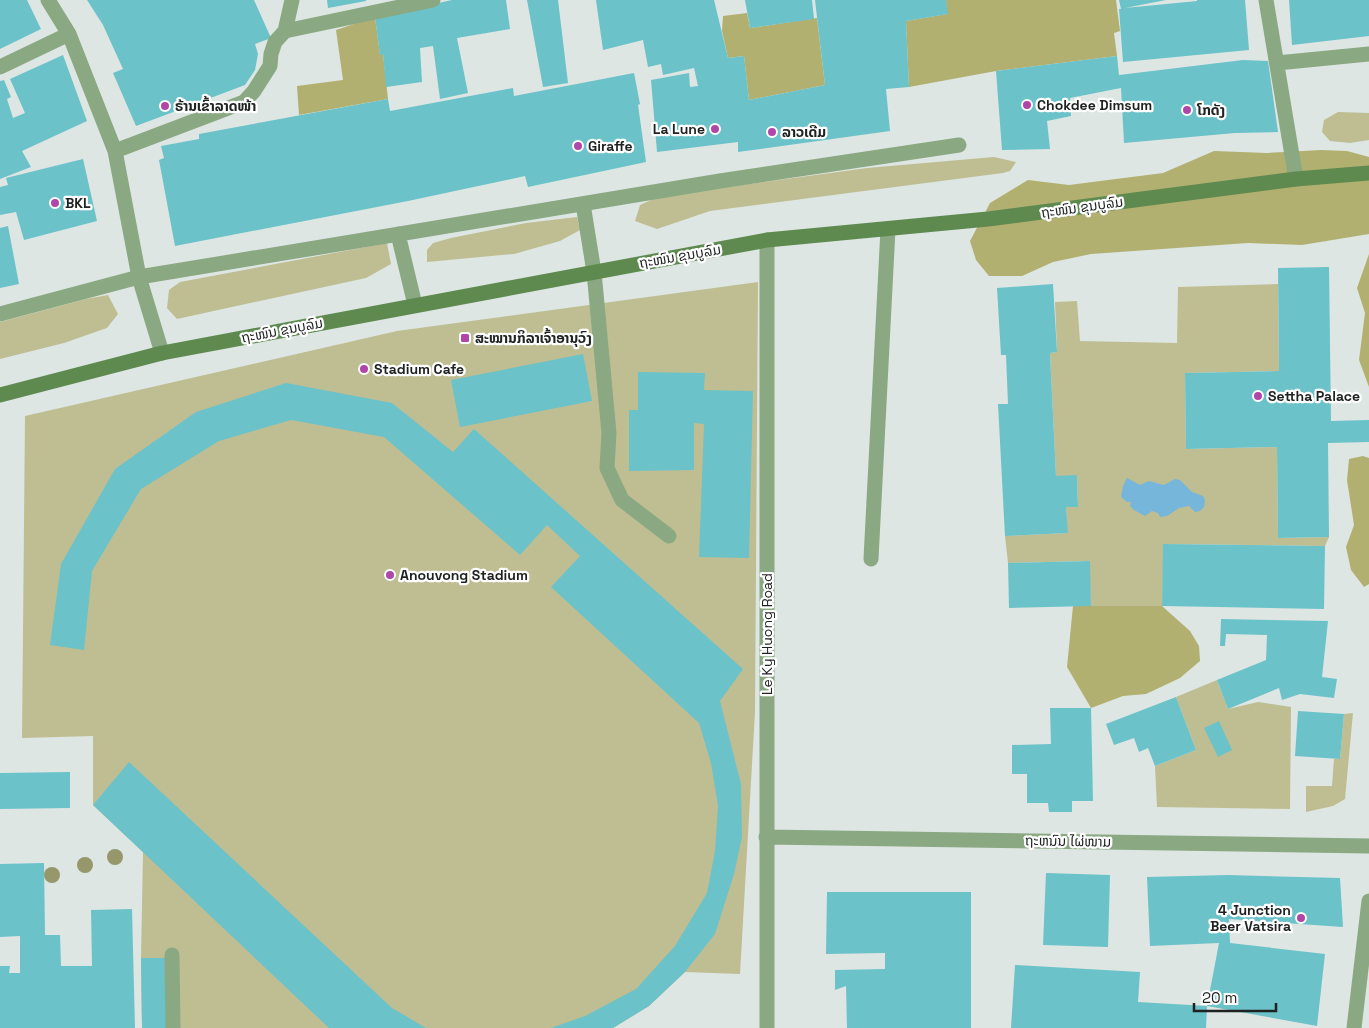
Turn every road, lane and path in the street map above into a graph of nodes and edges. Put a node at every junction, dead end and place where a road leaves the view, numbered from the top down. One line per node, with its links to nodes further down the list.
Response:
1 (48, 0): 6 (street)
2 (292, 0): 5 (street)
3 (433, 0): 5 (street)
4 (1266, 0): 8 (street)
5 (285, 31): 11 (street)
6 (68, 34): 9 (street); 11 (street)
7 (1369, 54): 8 (street)
8 (1277, 63): 13 (street)
9 (0, 67)
10 (958, 145): 14 (street)
11 (115, 151): 19 (street)
12 (1369, 173): 13 (street, ຖະໜົນ ຂຸນບູລົມ)
13 (1296, 179): 15 (street, ຖະໜົນ ຂຸນບູລົມ)
14 (583, 204): 16 (street); 18 (street)
15 (888, 229): 17 (street, ຖະໜົນ ຂຸນບູລົມ); 25 (street)
16 (398, 234): 19 (street); 20 (street)
17 (767, 240): 18 (street, ຖະໜົນ ຂຸນບູລົມ); 26 (street, Le Ky Huong Road)
18 (594, 272): 20 (street, ຖະໜົນ ຂຸນບູລົມ); 24 (street)
19 (139, 277): 21 (street); 22 (street)
20 (415, 305): 22 (street, ຖະໜົນ ຂຸນບູລົມ)
21 (0, 314)
22 (162, 353): 23 (street, ຖະໜົນ ຂຸນບູລົມ)
23 (0, 395)
24 (669, 536)
25 (870, 559)
26 (766, 837): 27 (street, ຖະຫນົນ ໄຜ່ໜາມ); 31 (street, Le Ky Huong Road)
27 (1369, 846)
28 (1369, 900): 32 (street)
29 (172, 955): 30 (street)
30 (173, 1028)
31 (767, 1028)
32 (1354, 1028)

